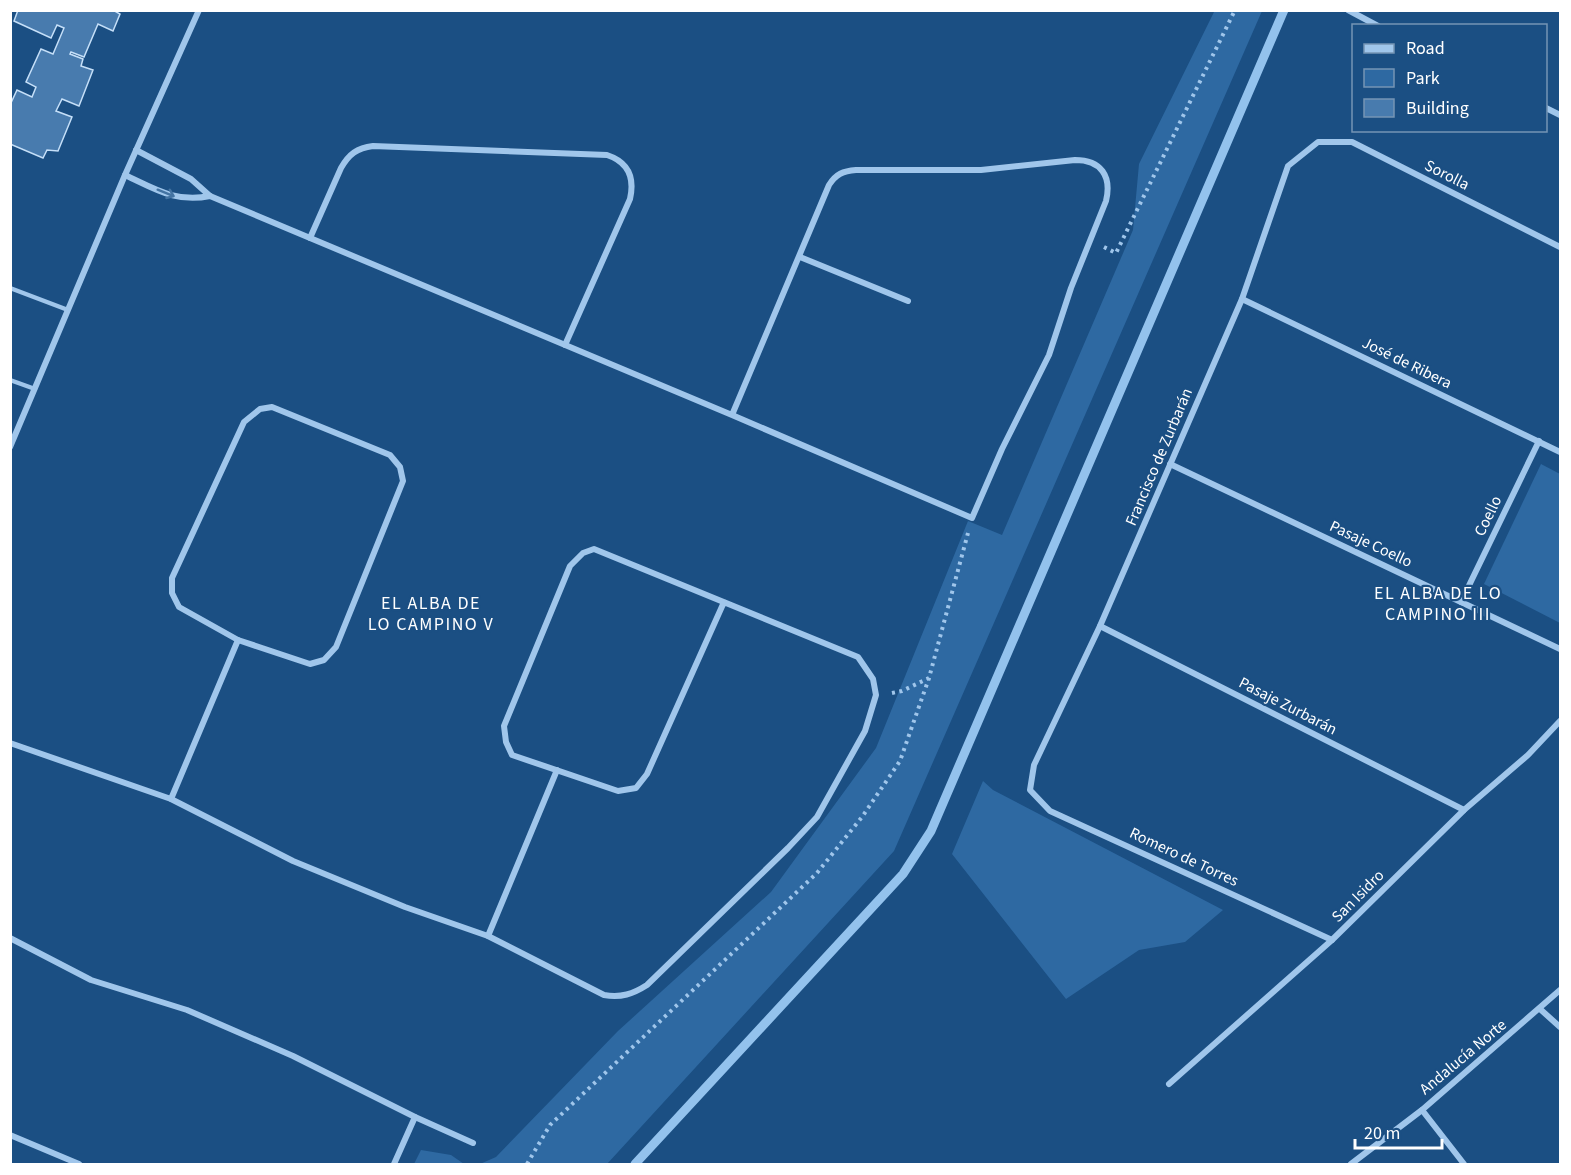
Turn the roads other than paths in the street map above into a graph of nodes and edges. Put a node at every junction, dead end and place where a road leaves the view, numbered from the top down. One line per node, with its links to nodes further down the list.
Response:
1 (199, 10): 5 (street)
2 (1348, 10): 3 (street)
3 (1374, 24)
4 (1318, 142): 9 (street, Sorolla); 12 (street, Francisco de Zurbarán)
5 (136, 150): 6 (street); 7 (street)
6 (125, 175): 7 (street, one-way to 7); 14 (street)
7 (210, 196): 8 (street)
8 (310, 238): 15 (street); 15 (street)
9 (1560, 247)
10 (800, 257): 13 (street); 18 (street); 18 (street)
11 (10, 288): 14 (lane)
12 (1242, 299): 19 (street, José de Ribera); 22 (street, Francisco de Zurbarán)
13 (908, 301)
14 (68, 310): 17 (street)
15 (565, 345): 18 (street)
16 (10, 380): 17 (lane)
17 (35, 390): 20 (street)
18 (732, 415)
19 (1539, 441): 21 (street, José de Ribera); 24 (street, Coello)
20 (10, 447)
21 (1560, 452)
22 (1170, 464): 24 (street, Pasaje Coello); 25 (street, Francisco de Zurbarán)
23 (724, 602): 30 (street); 30 (street); 34 (street)
24 (1461, 602): 27 (street, Pasaje Coello)
25 (1100, 626): 31 (street, Francisco de Zurbarán); 33 (street, Pasaje Zurbarán)
26 (238, 640): 26 (street); 32 (street)
27 (1560, 649)
28 (1560, 721): 33 (street, San Isidro)
29 (10, 743): 32 (street)
30 (557, 770): 34 (street)
31 (1030, 790): 36 (street, Romero de Torres)
32 (171, 799): 34 (street)
33 (1464, 810): 36 (street, San Isidro)
34 (488, 936)
35 (10, 938): 42 (street)
36 (1332, 940): 40 (street, San Isidro)
37 (1560, 990): 38 (street, Andalucía Norte)
38 (1540, 1009): 39 (street); 41 (street, Andalucía Norte)
39 (1560, 1027)
40 (1169, 1084)
41 (1422, 1110): 47 (street, Andalucía Norte); 48 (street)
42 (415, 1117): 44 (street); 46 (street)
43 (10, 1135): 45 (street)
44 (473, 1143)
45 (79, 1164)
46 (394, 1164)
47 (1352, 1164)
48 (1464, 1164)

